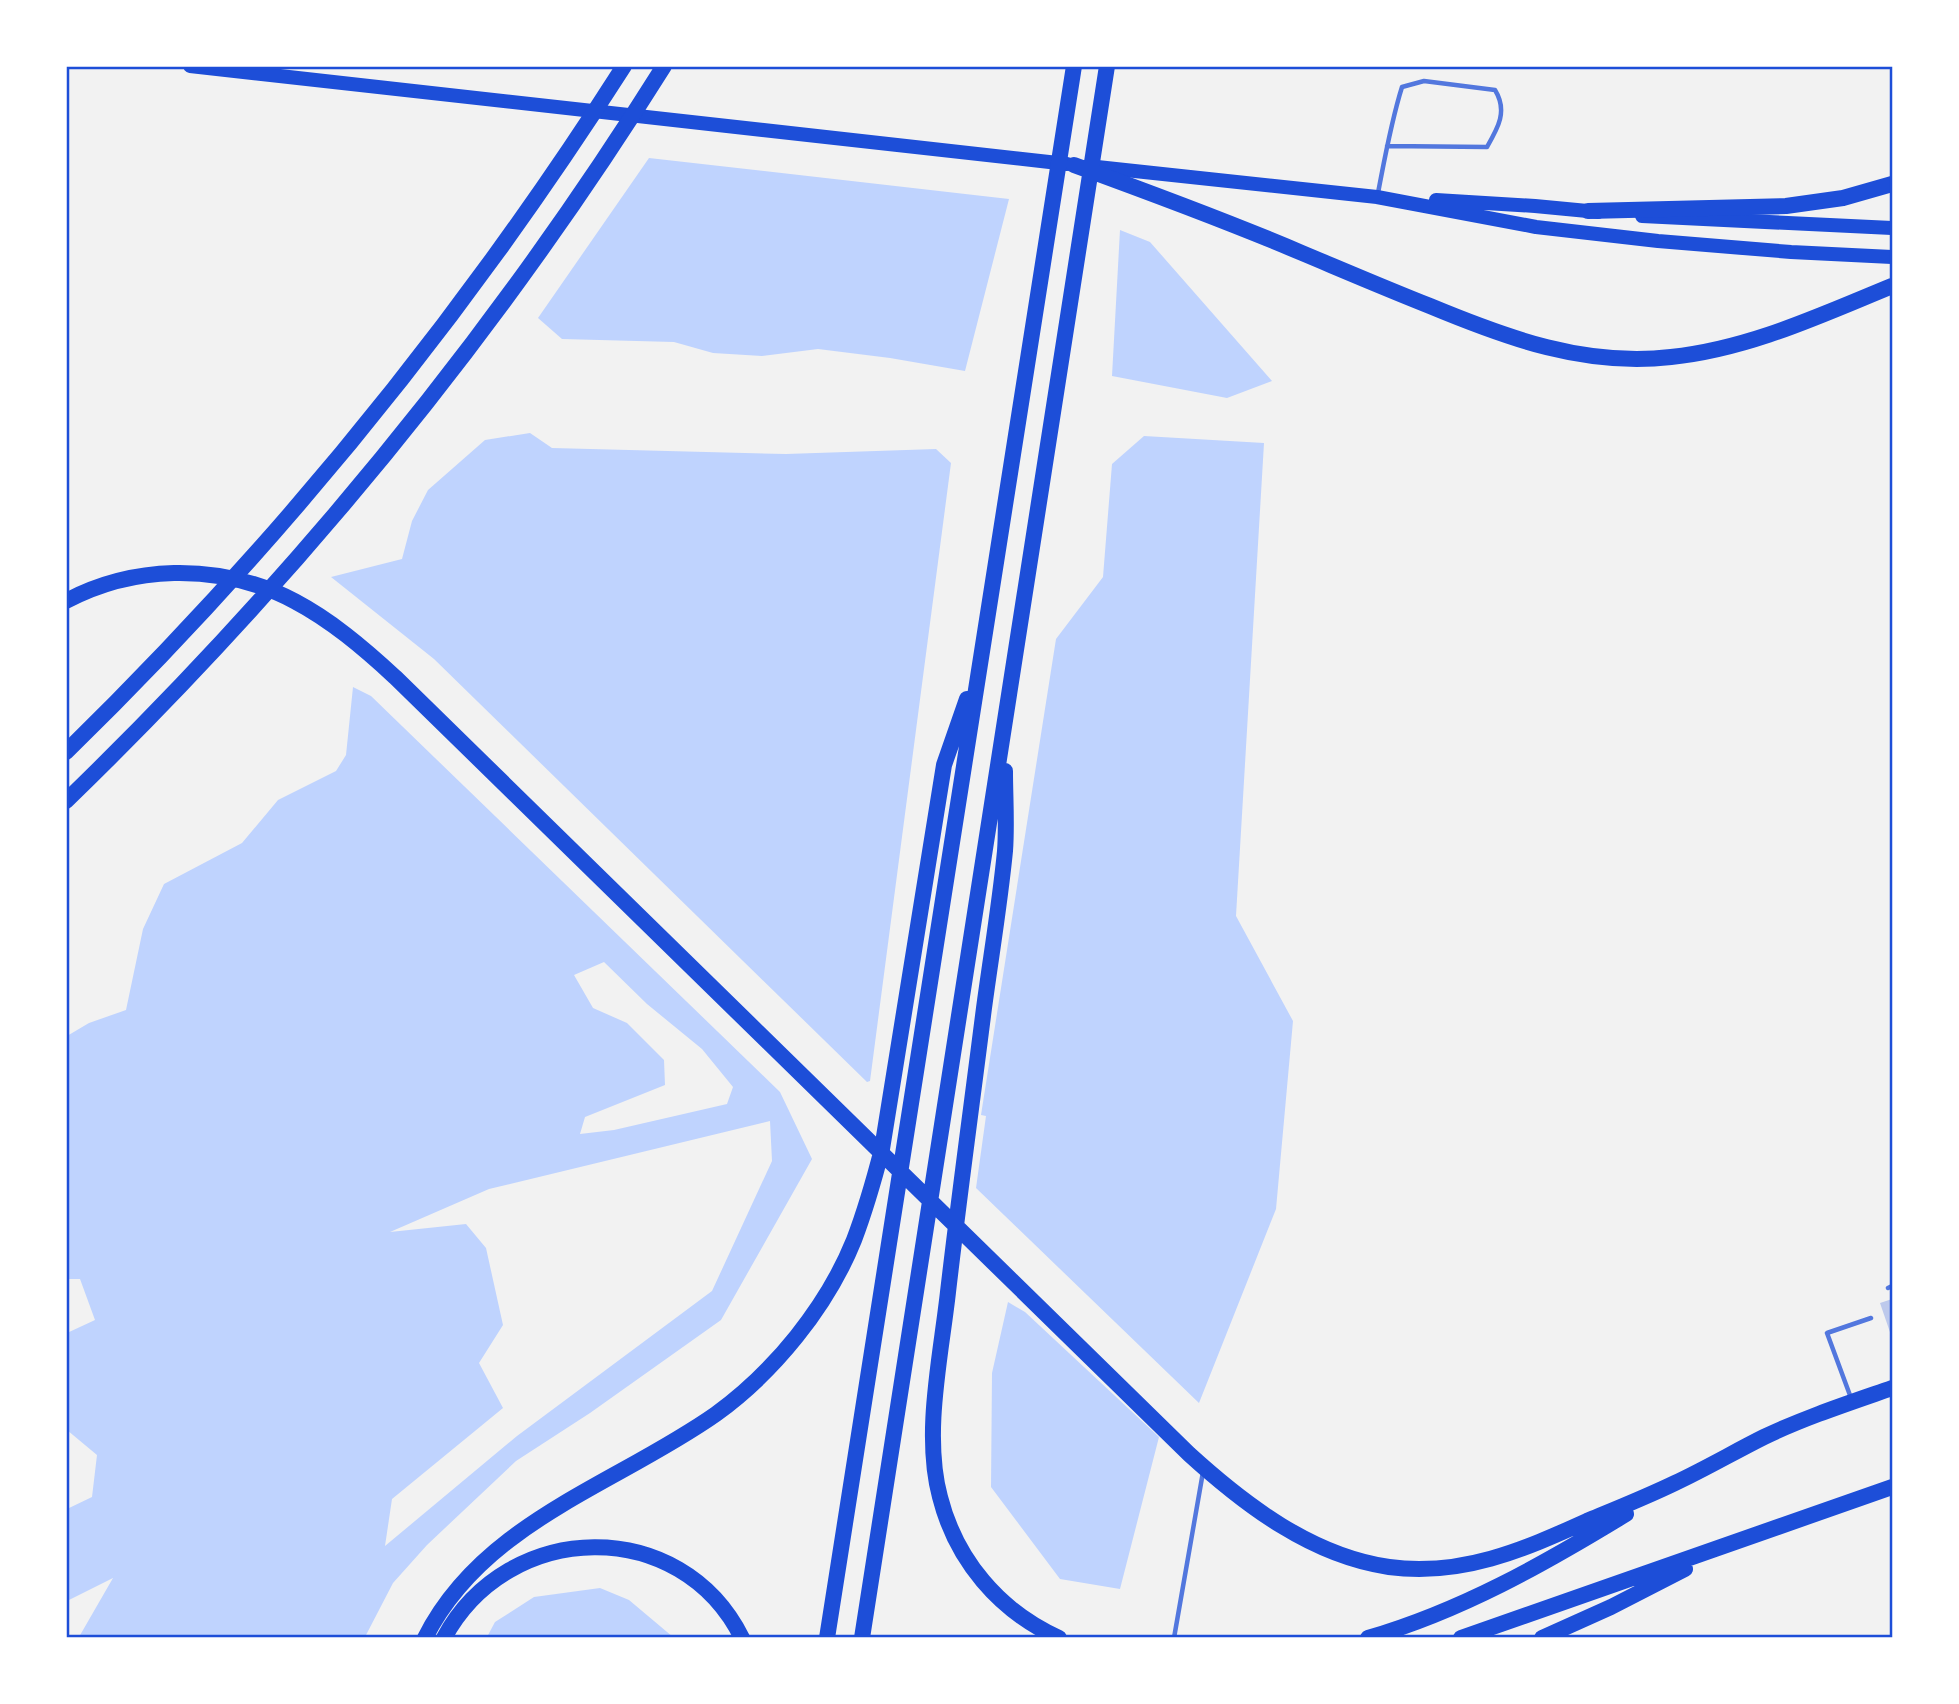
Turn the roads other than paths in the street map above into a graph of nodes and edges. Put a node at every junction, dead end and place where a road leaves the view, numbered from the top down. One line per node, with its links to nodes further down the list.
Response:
1 (190, 66): 7 (highway)
2 (624, 66): 17 (highway)
3 (664, 66): 18 (highway)
4 (1074, 66): 15 (highway)
5 (1107, 66): 16 (highway)
6 (1387, 146): 6 (lane); 9 (lane)
7 (1074, 165): 9 (highway); 13 (highway)
8 (1892, 184): 10 (highway)
9 (1377, 197): 10 (highway); 12 (highway)
10 (1588, 211): 11 (highway)
11 (1892, 228)
12 (1892, 257)
13 (1892, 286)
14 (66, 601): 22 (highway)
15 (981, 657): 27 (highway); 30 (highway)
16 (1005, 722): 31 (highway); 32 (highway)
17 (66, 752)
18 (66, 801)
19 (1871, 1318): 21 (lane)
20 (1892, 1388): 21 (highway)
21 (1852, 1402): 23 (highway)
22 (1204, 1468): 23 (highway); 33 (lane)
23 (1675, 1483): 26 (highway)
24 (1892, 1487): 25 (highway)
25 (1740, 1540): 35 (highway); 36 (highway)
26 (1383, 1634): 34 (highway)
27 (425, 1637)
28 (444, 1637): 29 (highway)
29 (743, 1637)
30 (827, 1637)
31 (862, 1637)
32 (1059, 1637)
33 (1174, 1637)
34 (1368, 1637)
35 (1461, 1637)
36 (1542, 1637)

